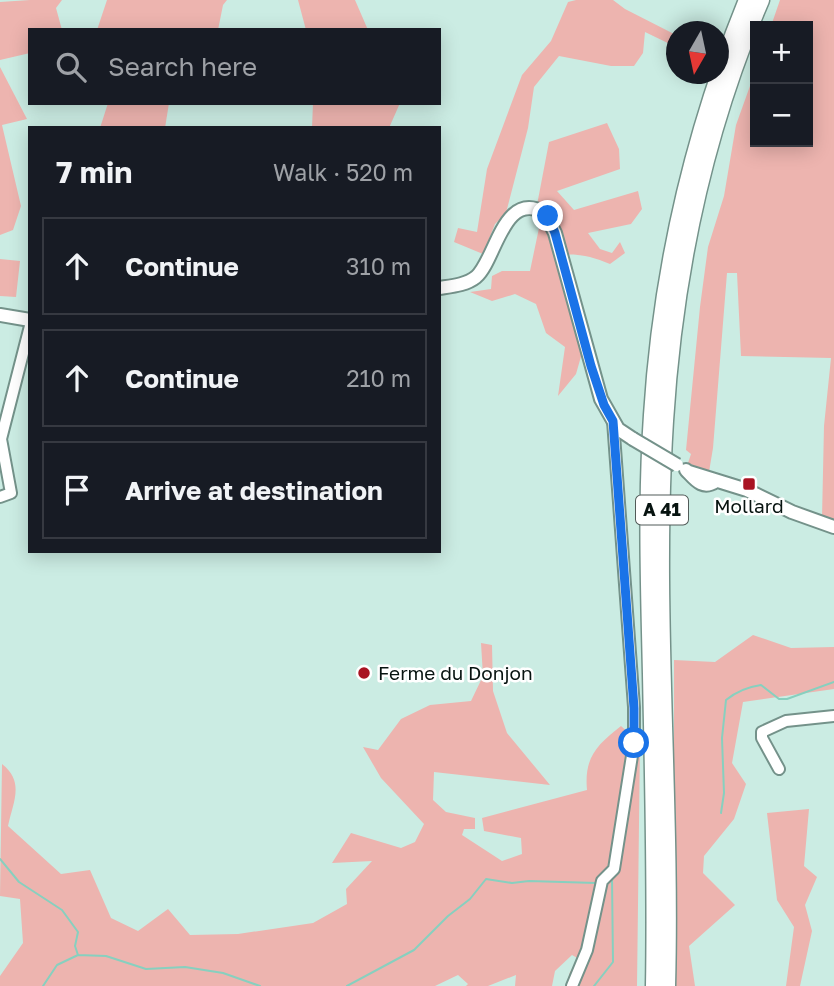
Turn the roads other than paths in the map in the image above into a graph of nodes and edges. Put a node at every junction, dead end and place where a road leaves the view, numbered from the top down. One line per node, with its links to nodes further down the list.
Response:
1 (747, 0): 15 (highway, A 41)
2 (761, 0): 16 (highway, A 41)
3 (441, 288): 9 (main road)
4 (0, 315): 5 (main road)
5 (28, 320)
6 (28, 333): 8 (street)
7 (0, 382): 8 (street)
8 (14, 384): 10 (street)
9 (613, 421): 11 (main road, bridge); 14 (street)
10 (0, 497)
11 (834, 527)
12 (834, 716): 13 (street)
13 (779, 769)
14 (572, 986)
15 (654, 986)
16 (667, 986)

